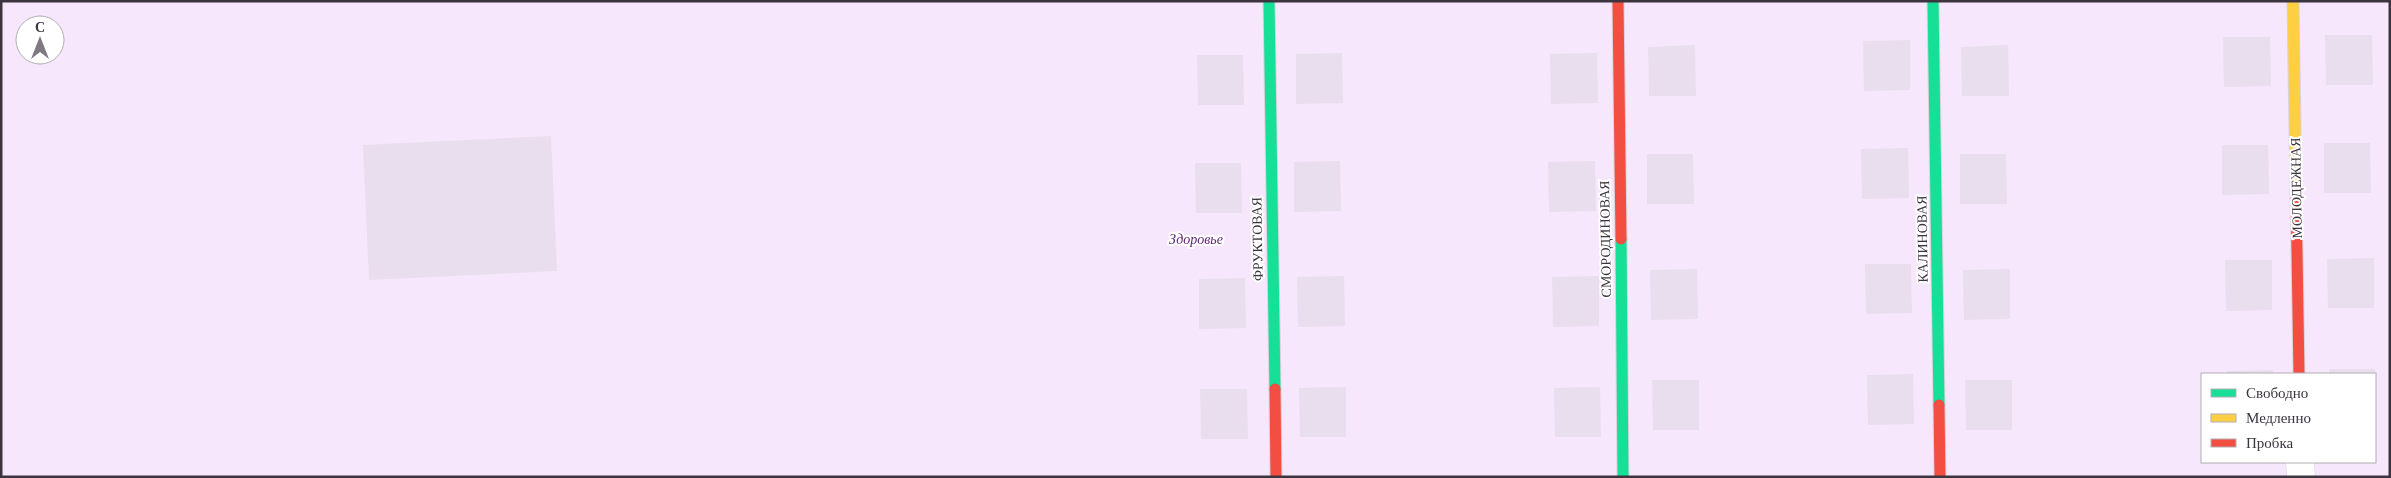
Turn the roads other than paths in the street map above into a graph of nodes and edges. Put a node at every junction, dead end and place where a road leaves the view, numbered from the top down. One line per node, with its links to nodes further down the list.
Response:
1 (1269, 1): 7 (street, ФРУКТОВАЯ)
2 (1618, 1): 8 (street, СМОРОДИНОВАЯ)
3 (1933, 1): 9 (street, КАЛИНОВАЯ)
4 (2293, 1): 5 (street, МОЛОДЕЖНАЯ)
5 (2299, 373)
6 (2300, 463): 10 (street)
7 (1276, 477)
8 (1622, 477)
9 (1940, 477)
10 (2301, 477)

